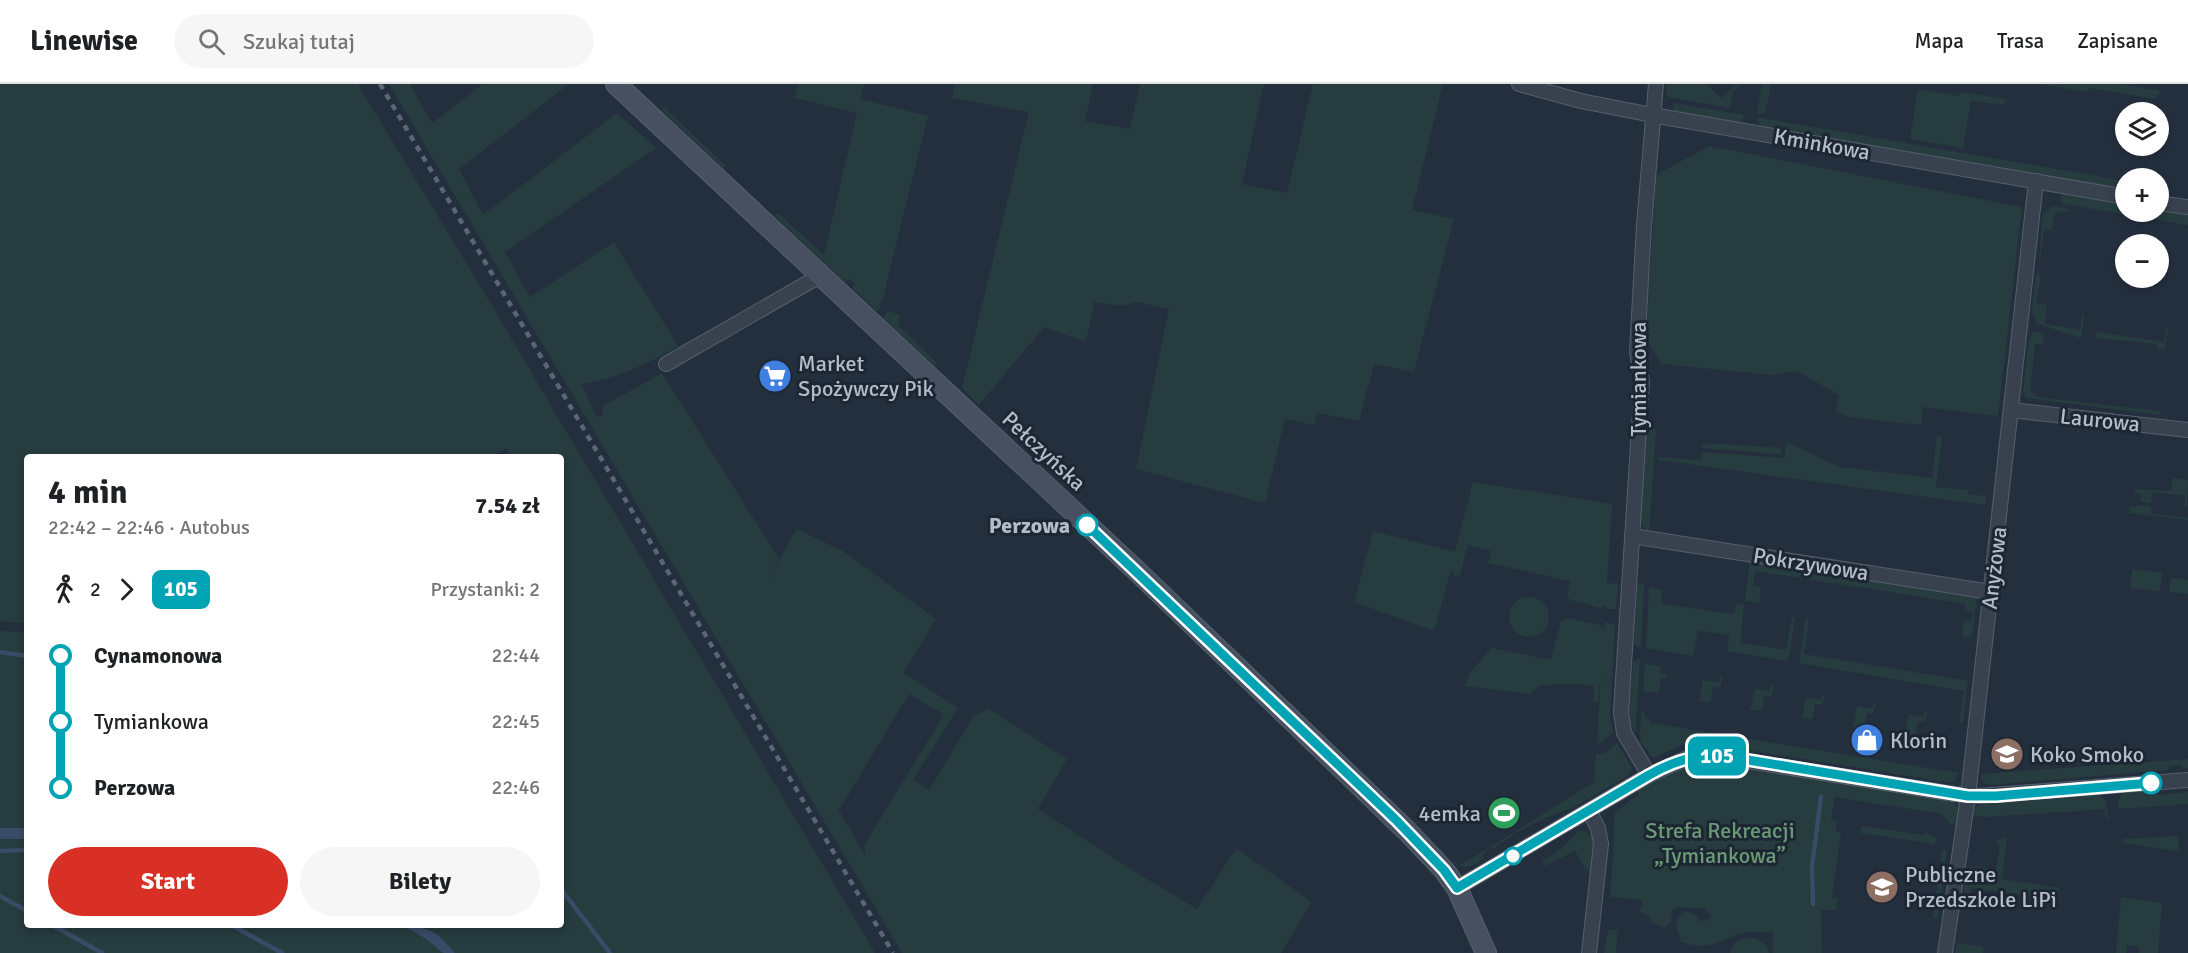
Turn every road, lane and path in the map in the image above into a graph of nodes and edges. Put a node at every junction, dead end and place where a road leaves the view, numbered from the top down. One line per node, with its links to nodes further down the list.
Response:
1 (616, 84): 9 (main road, Pełczyńska)
2 (1519, 84): 4 (street, Kminkowa)
3 (1656, 84): 4 (street, Tymiankowa)
4 (1652, 115): 5 (street, Kminkowa); 13 (street, Tymiankowa)
5 (2036, 181): 6 (street, Kminkowa); 11 (street, Anyżowa)
6 (2115, 195)
7 (2169, 204): 8 (street)
8 (2188, 207)
9 (819, 273): 10 (street); 19 (main road, Pełczyńska)
10 (666, 364)
11 (2011, 410): 12 (street, Laurowa); 14 (street, Anyżowa)
12 (2188, 430)
13 (1632, 536): 14 (street, Pokrzywowa); 15 (street, Tymiankowa)
14 (1991, 592): 17 (street, Anyżowa)
15 (1649, 775): 17 (street); 18 (street)
16 (2188, 780): 17 (street)
17 (1968, 796): 22 (street, Anyżowa)
18 (1589, 811): 19 (street); 21 (street)
19 (1457, 888): 20 (main road, Pełczyńska)
20 (1486, 953)
21 (1589, 953)
22 (1946, 953)

